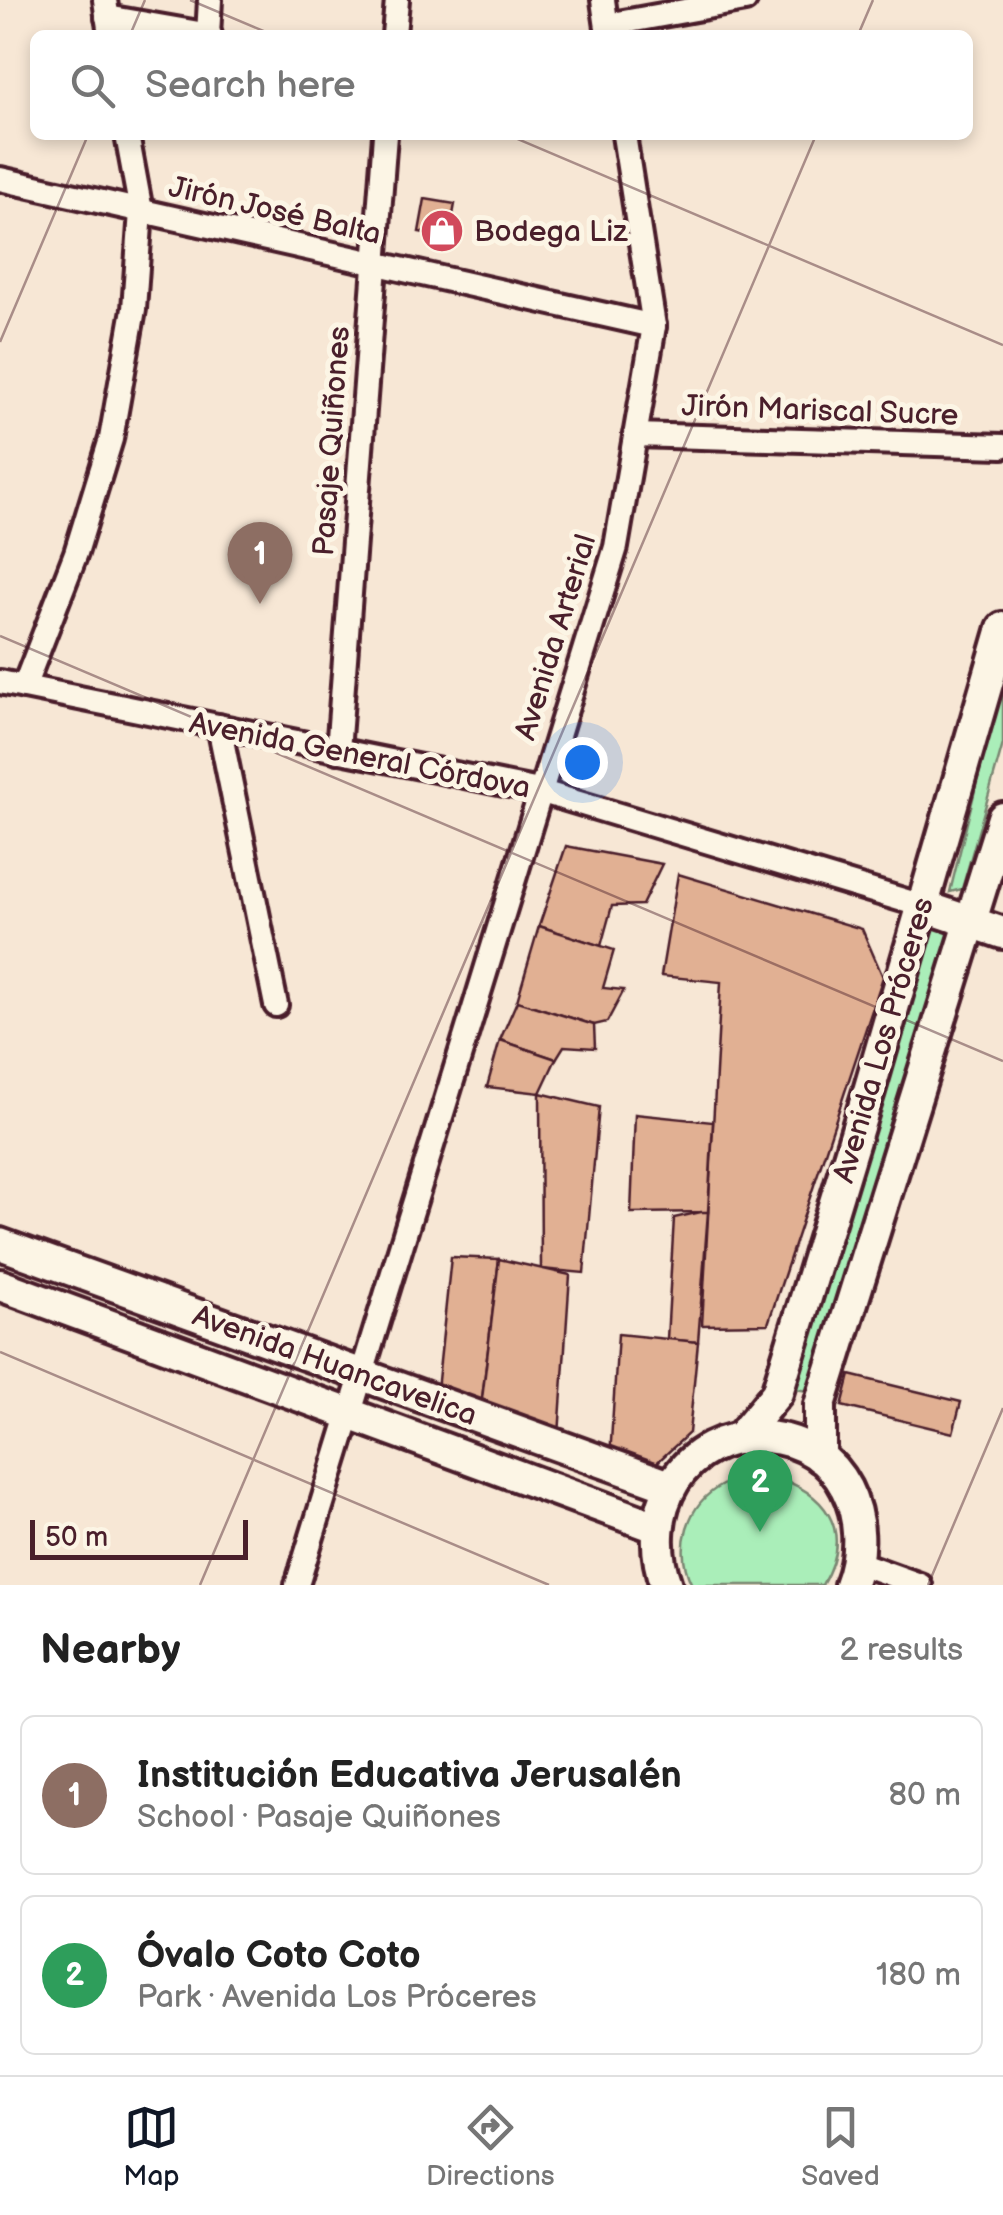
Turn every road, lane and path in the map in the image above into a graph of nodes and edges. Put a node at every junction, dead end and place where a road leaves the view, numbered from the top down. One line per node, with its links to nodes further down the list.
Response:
1 (210, 0): 7 (street)
2 (397, 0): 8 (street)
3 (603, 0): 9 (street)
4 (745, 0): 9 (street)
5 (107, 17): 6 (street)
6 (181, 30)
7 (209, 30)
8 (394, 30)
9 (608, 30)
10 (128, 140): 14 (street)
11 (385, 140): 15 (street, Pasaje Quiñones)
12 (625, 140): 16 (street, Avenida Arterial)
13 (0, 179): 14 (street, Jirón José Balta)
14 (140, 211): 15 (street, Jirón José Balta); 21 (street)
15 (374, 263): 16 (street, Jirón José Balta); 23 (street, Pasaje Quiñones)
16 (654, 326): 17 (street, Avenida Arterial)
17 (635, 434): 18 (street, Jirón Mariscal Sucre); 24 (street, Avenida Arterial)
18 (1003, 446)
19 (1003, 628): 26 (street, Avenida Los Próceres)
20 (0, 682): 21 (street, Avenida General Córdova)
21 (24, 687): 22 (street, Avenida General Córdova)
22 (219, 726): 23 (street, Avenida General Córdova); 29 (street)
23 (338, 750): 24 (street, Avenida General Córdova)
24 (539, 791): 26 (street, Avenida General Córdova); 32 (street, Avenida Arterial)
25 (1003, 818): 27 (street, Avenida Los Próceres)
26 (923, 906): 27 (street, Avenida General Córdova); 34 (street, Avenida Los Próceres)
27 (971, 922): 28 (street, Avenida General Córdova); 35 (street, Avenida Los Próceres)
28 (1003, 933)
29 (276, 1005)
30 (0, 1244): 32 (street, Avenida Huancavelica)
31 (0, 1284): 33 (street, Avenida Huancavelica)
32 (359, 1374): 33 (street, Avenida Arterial); 36 (street, Avenida Huancavelica)
33 (348, 1412): 37 (street, Avenida Huancavelica); 39 (street)
34 (738, 1439): 35 (street); 36 (street)
35 (820, 1458): 38 (street)
36 (670, 1486): 37 (street)
37 (656, 1528): 40 (street)
38 (854, 1574): 41 (street)
39 (296, 1585)
40 (666, 1585)
41 (920, 1585)

